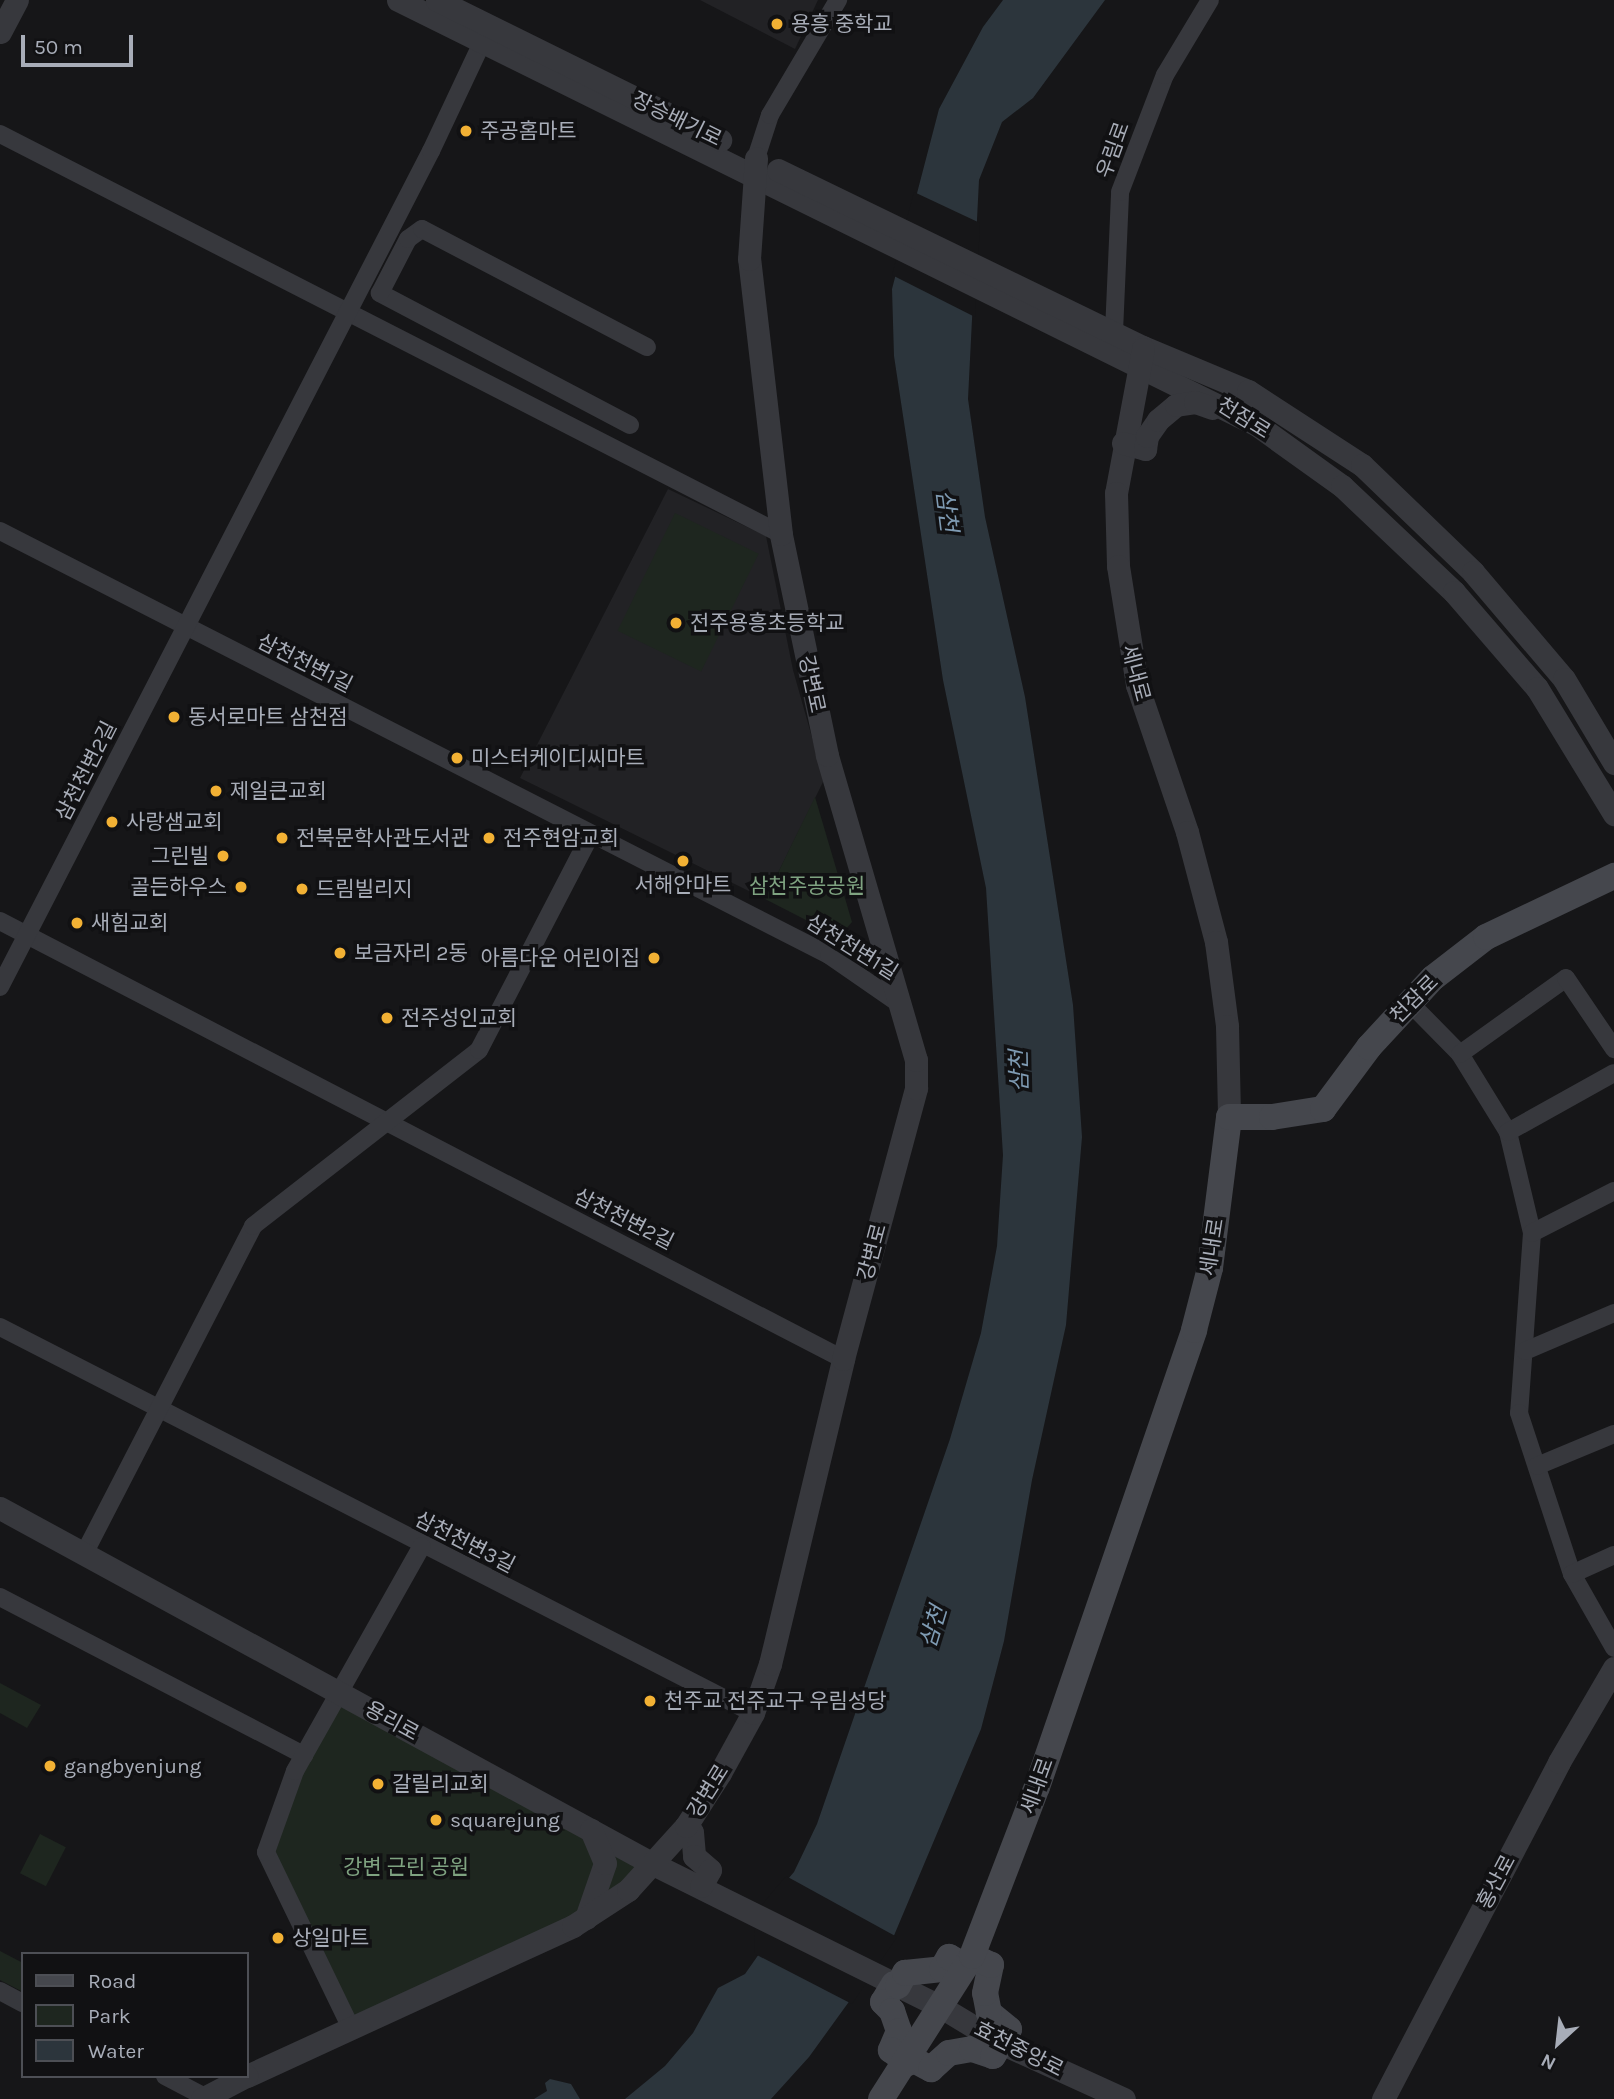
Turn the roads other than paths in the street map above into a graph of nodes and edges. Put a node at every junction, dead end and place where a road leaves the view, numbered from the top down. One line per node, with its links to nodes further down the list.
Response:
1 (17, 0): 6 (street)
2 (398, 0): 7 (street, 장승배기로)
3 (437, 0): 7 (street, 장승배기로)
4 (838, 0): 9 (street)
5 (1210, 0): 11 (street, 우림로)
6 (0, 32)
7 (486, 34): 9 (street, 장승배기로); 10 (street, 삼천천변2길)
8 (0, 134): 10 (street)
9 (755, 166): 11 (street, 천잠로); 18 (street, 강변로)
10 (348, 312): 18 (street); 19 (street, 삼천천변2길)
11 (1107, 335): 13 (street, 천잠로)
12 (647, 347): 15 (street)
13 (1140, 355): 14 (street, 천잠로); 16 (street, 세내로); 20 (street, 천잠로)
14 (1221, 403): 16 (street); 21 (street, 천잠로)
15 (630, 425)
16 (1123, 443): 32 (street, 세내로)
17 (0, 531): 19 (street, 삼천천변1길)
18 (781, 534): 28 (street, 강변로)
19 (185, 628): 22 (street, 삼천천변1길); 25 (street, 삼천천변2길)
20 (1614, 763)
21 (1614, 814)
22 (591, 834): 28 (street, 삼천천변1길); 33 (street)
23 (1614, 876): 27 (main road, 천잠로)
24 (0, 921): 25 (street, 삼천천변2길)
25 (27, 935): 26 (street); 33 (street, 삼천천변2길)
26 (0, 987)
27 (1408, 1001): 30 (street); 32 (main road, 천잠로)
28 (901, 1005): 40 (street, 강변로)
29 (1614, 1049): 30 (street)
30 (1460, 1054): 34 (street)
31 (1614, 1073): 34 (street)
32 (1229, 1117): 60 (main road, 세내로)
33 (384, 1120): 40 (street, 삼천천변2길); 41 (street)
34 (1508, 1132): 36 (street)
35 (1614, 1191): 36 (street)
36 (1532, 1233): 39 (street)
37 (1614, 1313): 39 (street)
38 (0, 1327): 41 (street, 삼천천변3길)
39 (1525, 1351): 43 (street)
40 (843, 1359): 53 (street, 강변로)
41 (158, 1409): 45 (street, 삼천천변3길); 46 (street)
42 (1614, 1434): 43 (street)
43 (1537, 1466): 48 (street)
44 (0, 1508): 46 (street, 용리로)
45 (422, 1546): 52 (street); 53 (street, 삼천천변3길)
46 (85, 1552): 52 (street, 용리로)
47 (1614, 1555): 48 (street)
48 (1572, 1574): 50 (street)
49 (0, 1597): 54 (street)
50 (1614, 1648)
51 (1614, 1668): 74 (street, 홍산로)
52 (340, 1692): 54 (street); 56 (street, 용리로)
53 (752, 1713): 55 (street, 강변로)
54 (304, 1755): 65 (street)
55 (689, 1829): 57 (street, 강변로); 58 (street)
56 (591, 1830): 57 (street, 용리로); 59 (street)
57 (657, 1866): 58 (street, 용리로); 59 (street, 강변로)
58 (701, 1886): 61 (street, 용리로)
59 (586, 1918): 65 (street, 강변로)
60 (969, 1961): 61 (main road); 64 (main road, 세내로); 66 (main road)
61 (902, 1988): 64 (street, 효천중앙로); 67 (main road)
62 (0, 1991): 63 (street)
63 (21, 2002)
64 (941, 2007): 66 (street, 효천중앙로); 67 (main road, 세내로)
65 (350, 2026): 68 (street, 강변로)
66 (1001, 2043): 67 (main road); 73 (street, 효천중앙로)
67 (909, 2060): 72 (main road, 세내로)
68 (248, 2075)
69 (169, 2078): 71 (street)
70 (242, 2078): 71 (street, 강변로)
71 (204, 2098)
72 (881, 2099)
73 (1124, 2099)
74 (1383, 2099)

